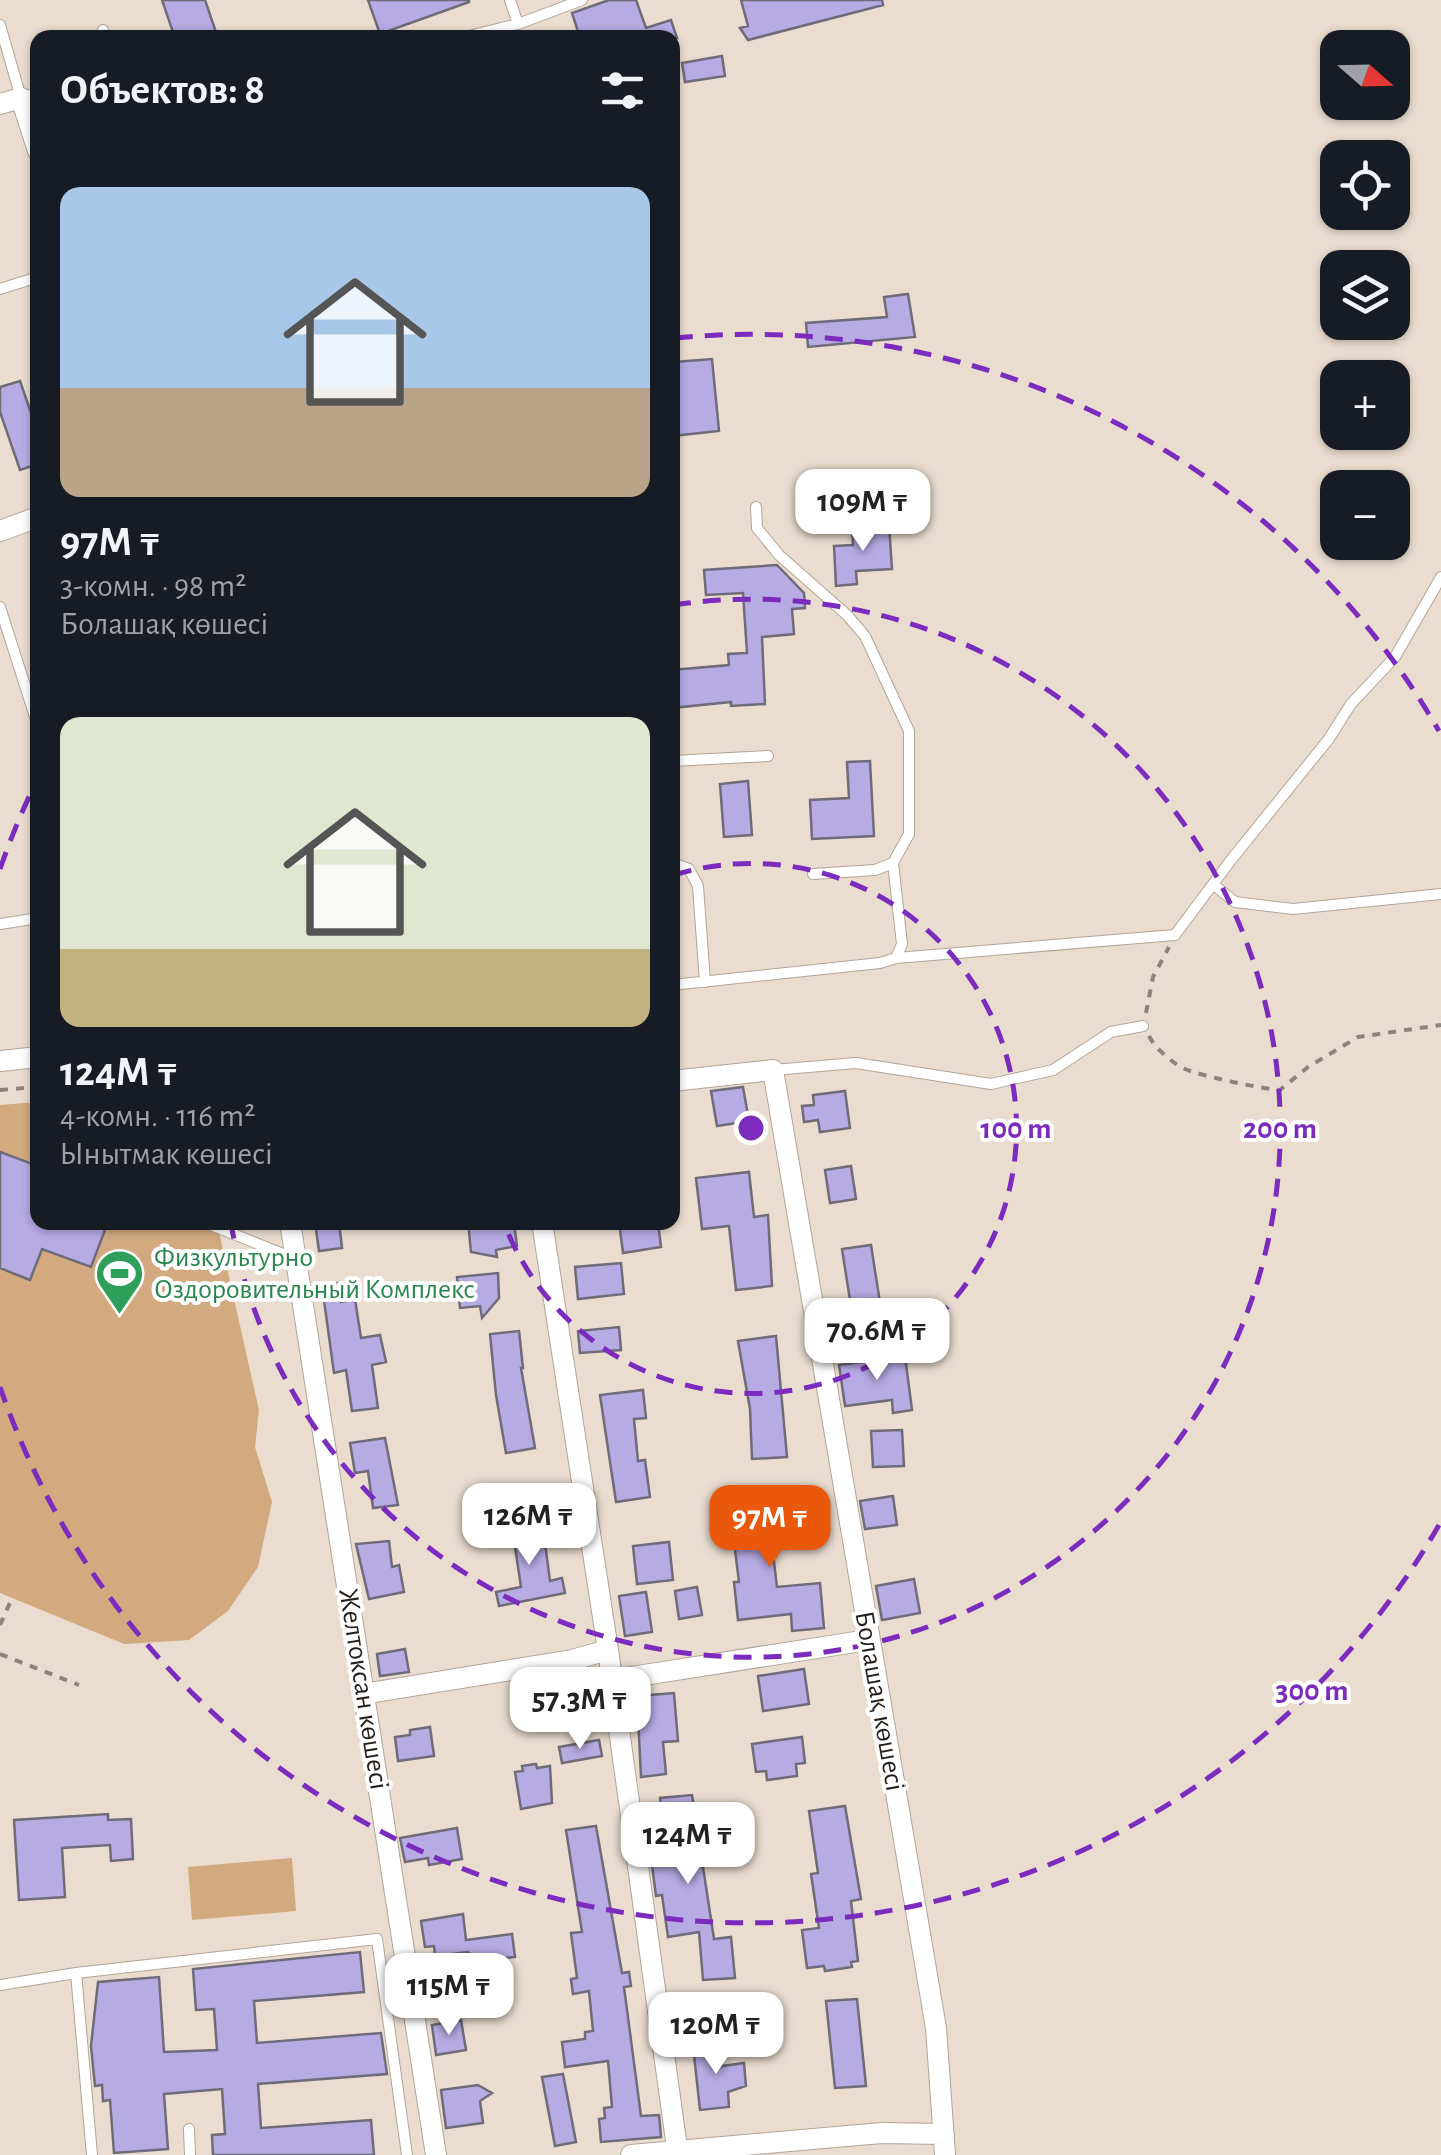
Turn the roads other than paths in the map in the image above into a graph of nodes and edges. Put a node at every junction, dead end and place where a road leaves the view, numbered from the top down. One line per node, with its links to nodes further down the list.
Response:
1 (510, 0): 3 (lane)
2 (582, 0): 3 (lane)
3 (518, 24): 5 (lane)
4 (0, 26): 6 (lane)
5 (494, 30)
6 (29, 95): 7 (street)
7 (0, 104)
8 (30, 280): 9 (lane)
9 (0, 289)
10 (756, 507): 18 (lane)
11 (30, 520): 12 (street)
12 (0, 531)
13 (1441, 577): 21 (lane)
14 (0, 607): 15 (lane)
15 (30, 701)
16 (768, 756): 17 (lane)
17 (680, 762)
18 (893, 863): 20 (lane); 25 (lane)
19 (680, 866): 26 (lane)
20 (812, 874)
21 (1214, 885): 22 (lane); 25 (lane)
22 (1441, 894)
23 (30, 919): 24 (lane)
24 (0, 924)
25 (896, 958): 26 (lane)
26 (704, 982): 27 (lane)
27 (680, 984)
28 (1144, 1026): 31 (lane)
29 (30, 1058): 30 (street)
30 (0, 1061)
31 (773, 1070): 32 (street); 37 (street, Болашақ көшесі)
32 (680, 1081)
33 (223, 1230): 36 (lane)
34 (291, 1230): 36 (street, Желтоксан көшесі)
35 (543, 1230): 38 (street)
36 (294, 1259): 40 (street, Желтоксан көшесі)
37 (868, 1640): 39 (street); 44 (street, Болашақ көшесі)
38 (608, 1650): 39 (street); 40 (street)
39 (612, 1680): 45 (street)
40 (363, 1694): 49 (street, Желтоксан көшесі)
41 (76, 1973): 42 (lane); 46 (lane); 48 (lane)
42 (0, 1985)
43 (188, 2129): 47 (lane)
44 (945, 2144): 45 (street)
45 (678, 2152): 50 (street)
46 (92, 2155)
47 (190, 2155)
48 (407, 2155)
49 (436, 2155)
50 (631, 2155)

